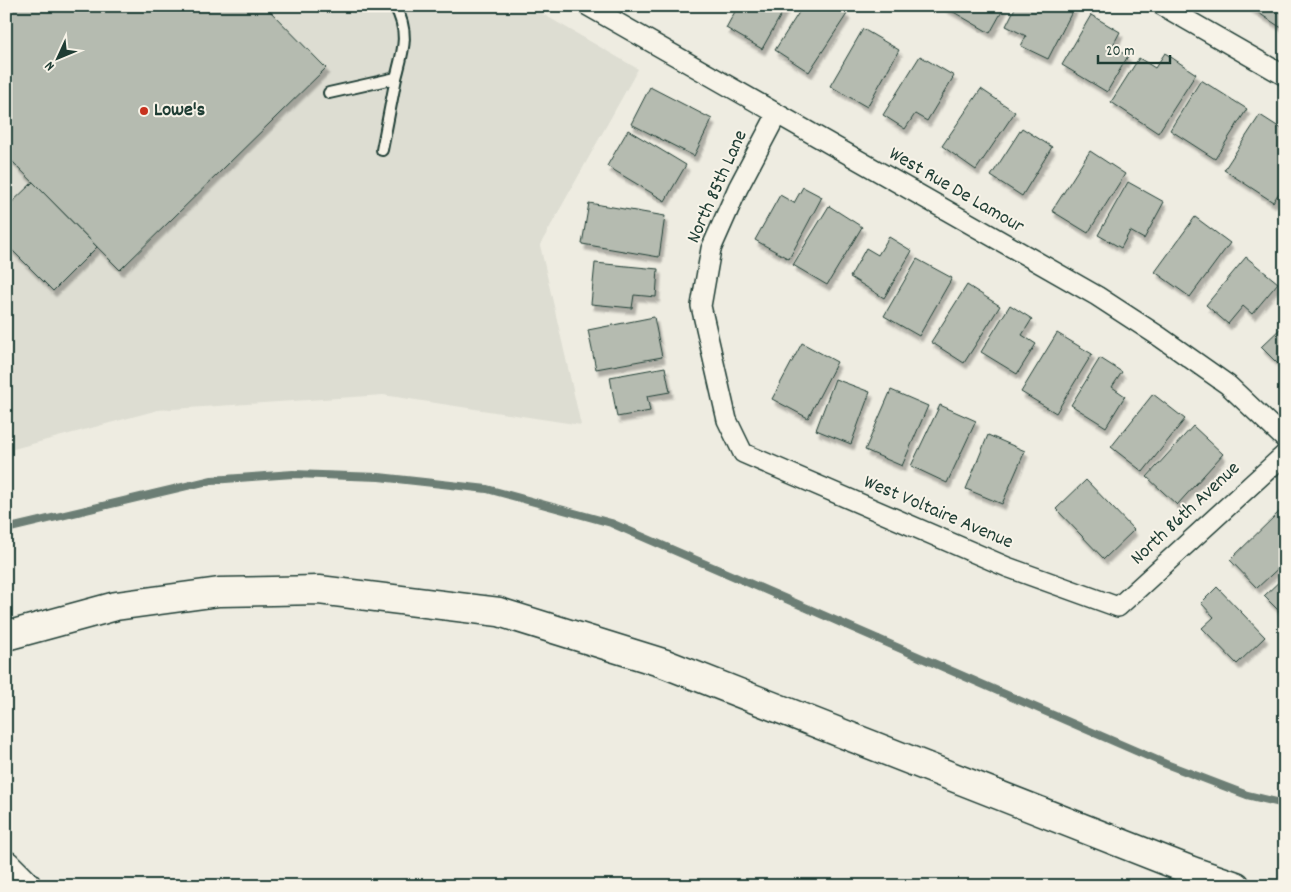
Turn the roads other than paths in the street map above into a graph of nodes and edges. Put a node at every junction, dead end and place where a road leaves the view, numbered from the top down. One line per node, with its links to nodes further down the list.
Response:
1 (395, 6): 5 (lane)
2 (588, 6): 7 (street, West Rue De Lamour)
3 (1163, 6): 4 (street)
4 (1285, 76)
5 (396, 78): 6 (lane); 8 (lane)
6 (329, 93)
7 (777, 114): 9 (street, West Rue De Lamour); 10 (street, North 85th Lane)
8 (382, 150)
9 (1285, 439)
10 (742, 453): 12 (street, West Voltaire Avenue)
11 (1285, 454): 12 (street, North 86th Avenue)
12 (1118, 608)
13 (6, 636): 16 (main road)
14 (6, 865): 15 (main road)
15 (27, 886)
16 (1236, 886)

